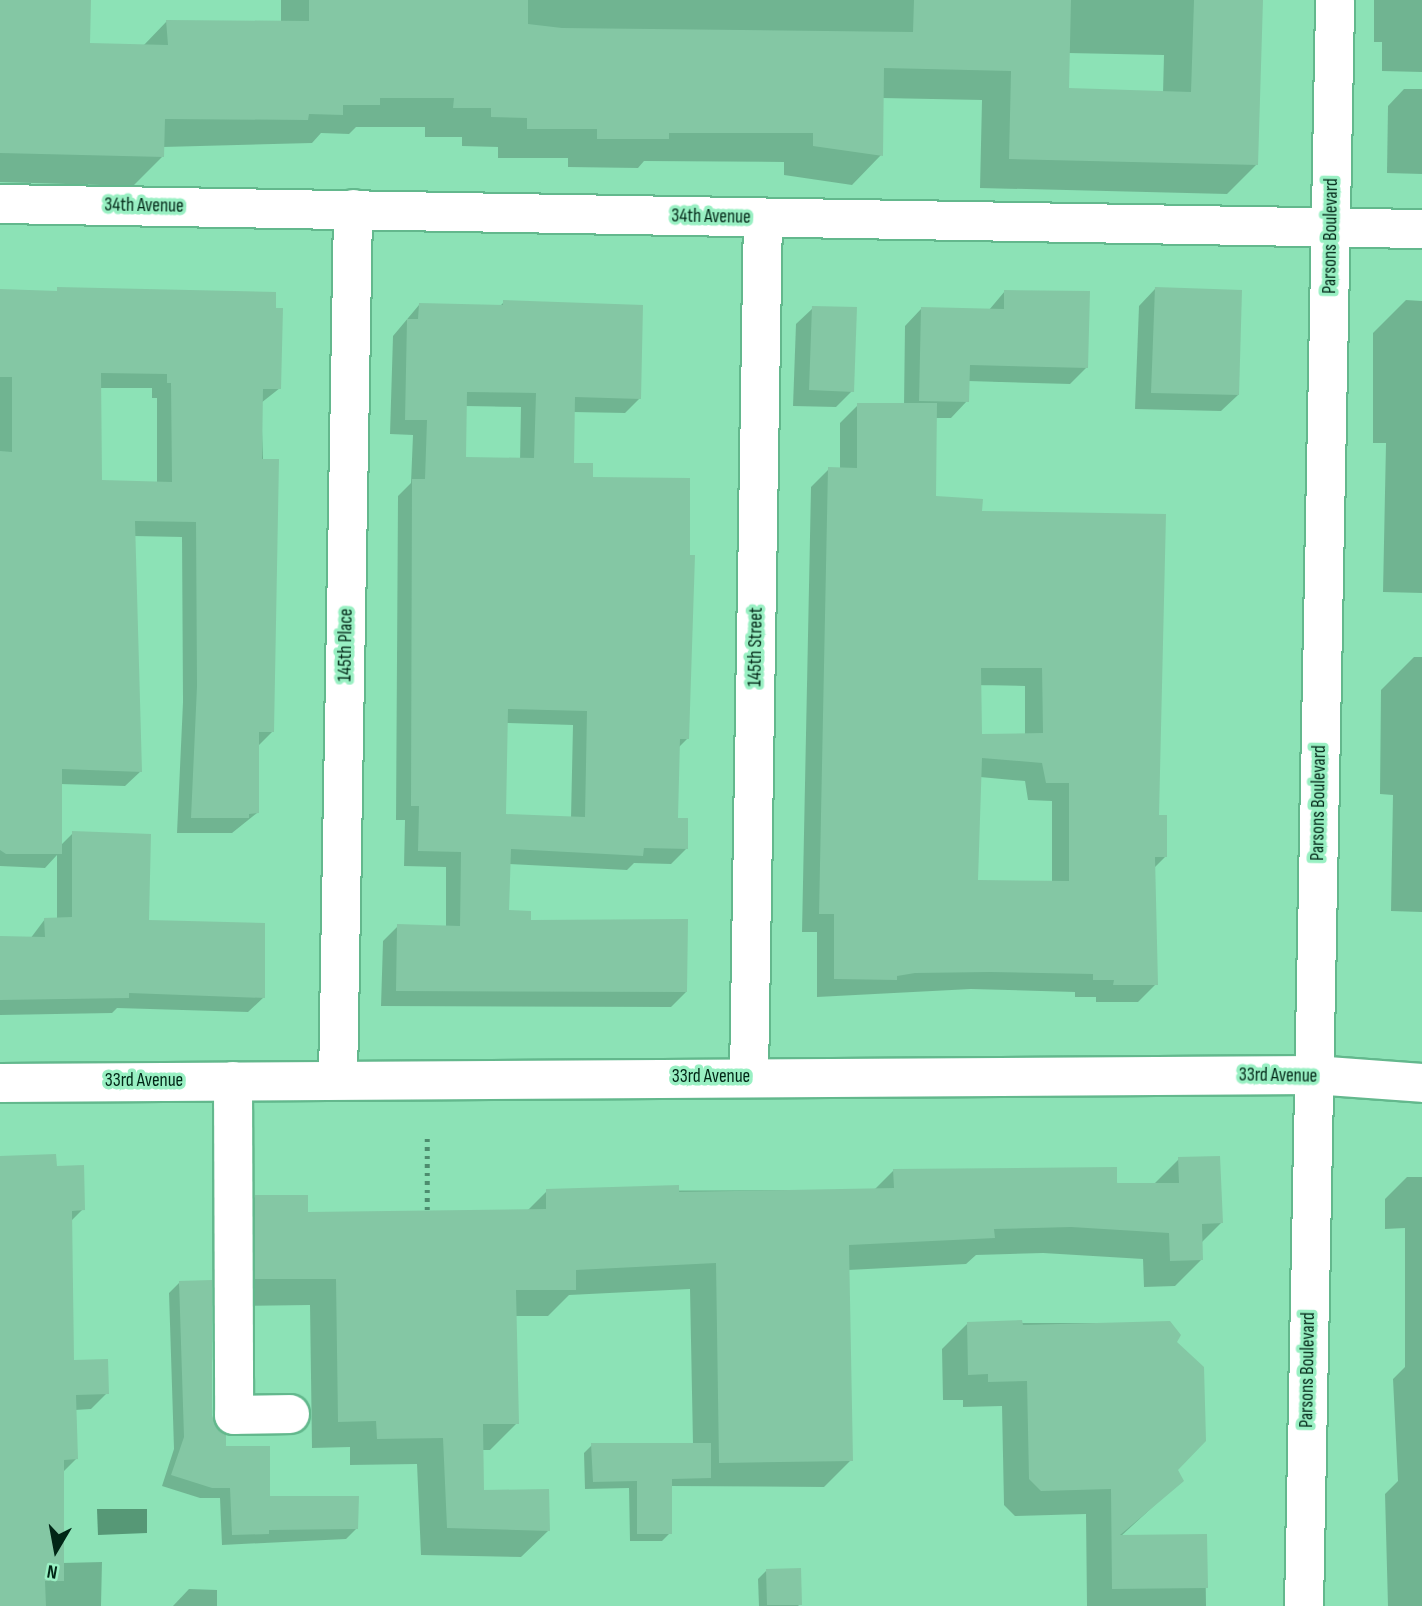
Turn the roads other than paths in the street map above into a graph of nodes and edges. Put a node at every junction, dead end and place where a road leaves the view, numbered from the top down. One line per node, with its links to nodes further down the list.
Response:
1 (1335, 0): 5 (street, Parsons Boulevard)
2 (0, 204): 3 (street, 34th Avenue)
3 (354, 209): 4 (street, 34th Avenue); 9 (street, 145th Place)
4 (763, 218): 5 (street, 34th Avenue); 8 (street, 145th Street)
5 (1331, 228): 6 (street, 34th Avenue); 7 (street, Parsons Boulevard)
6 (1422, 229)
7 (1314, 1075): 8 (street, 33rd Avenue); 12 (street, 33rd Avenue); 14 (street, Parsons Boulevard)
8 (749, 1076): 9 (street, 33rd Avenue)
9 (338, 1080): 10 (street, 33rd Avenue)
10 (233, 1081): 11 (street, 33rd Avenue); 13 (street)
11 (0, 1083)
12 (1422, 1083)
13 (290, 1415)
14 (1304, 1606)

